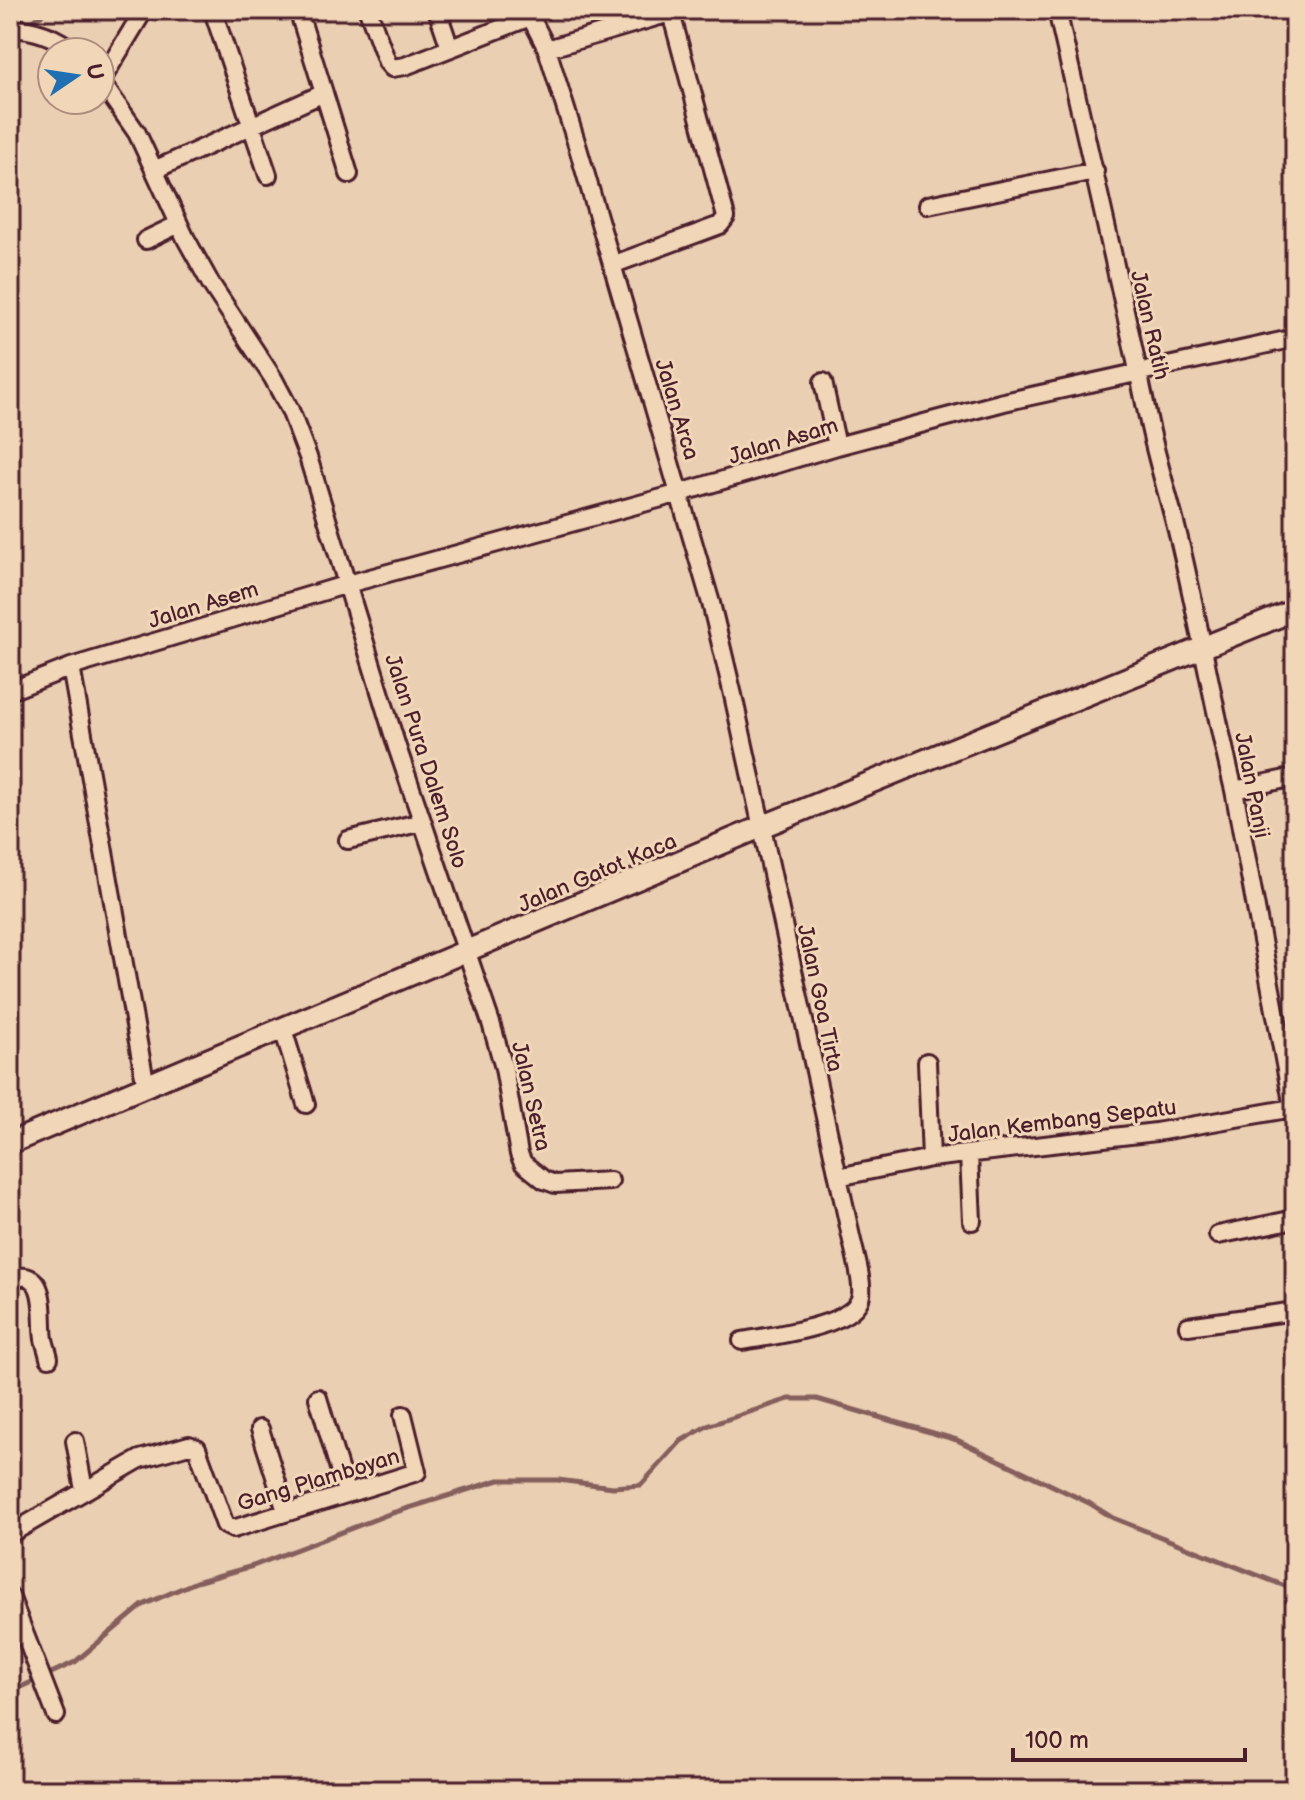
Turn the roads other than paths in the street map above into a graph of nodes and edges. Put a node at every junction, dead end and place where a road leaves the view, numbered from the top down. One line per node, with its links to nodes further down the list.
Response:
1 (144, 10): 13 (street)
2 (298, 10): 14 (street)
3 (368, 10): 11 (street)
4 (437, 10): 11 (street)
5 (1057, 10): 18 (street, Jalan Ratih)
6 (676, 12): 12 (street); 24 (street)
7 (529, 13): 11 (street); 12 (street, Jalan Arca)
8 (215, 17): 16 (street)
9 (10, 28): 10 (street)
10 (48, 36)
11 (450, 48)
12 (547, 49): 24 (street, Jalan Arca)
13 (116, 55)
14 (324, 93): 16 (street); 19 (street)
15 (116, 103): 17 (street, Jalan Pura Dalem Solo)
16 (253, 124): 17 (street); 20 (street)
17 (154, 170): 22 (street, Jalan Pura Dalem Solo)
18 (1095, 171): 21 (street); 26 (street, Jalan Ratih)
19 (349, 174)
20 (268, 175)
21 (928, 205)
22 (179, 224): 23 (street); 30 (street, Jalan Pura Dalem Solo)
23 (146, 240)
24 (612, 265): 29 (street, Jalan Arca)
25 (1295, 338): 26 (street, Jalan Asam)
26 (1140, 371): 28 (street, Jalan Asam); 32 (street, Jalan Ratih)
27 (823, 382): 28 (street)
28 (837, 446): 29 (street, Jalan Asam)
29 (680, 493): 30 (street, Jalan Asam); 38 (street, Jalan Arca)
30 (348, 584): 33 (street, Jalan Asem); 37 (street, Jalan Pura Dalem Solo)
31 (1295, 610): 32 (main road, Jalan Gatot Kaca)
32 (1204, 648): 36 (street, Jalan Panji); 38 (main road, Jalan Gatot Kaca)
33 (71, 667): 34 (street, Jalan Asem); 44 (street)
34 (10, 691)
35 (1295, 777): 36 (street)
36 (1234, 790): 43 (street, Jalan Panji)
37 (422, 822): 39 (street); 40 (street, Jalan Pura Dalem Solo)
38 (761, 827): 40 (main road, Jalan Gatot Kaca); 50 (street, Jalan Goa Tirta)
39 (348, 840)
40 (469, 951): 41 (main road, Jalan Gatot Kaca); 51 (street, Jalan Setra)
41 (283, 1029): 44 (main road, Jalan Gatot Kaca); 45 (street)
42 (927, 1062): 49 (street)
43 (1290, 1063): 46 (street, Jalan Panji)
44 (146, 1087): 47 (main road, Jalan Gatot Kaca)
45 (306, 1104)
46 (1294, 1113): 48 (street, Jalan Kembang Sepatu)
47 (10, 1143)
48 (969, 1155): 49 (street, Jalan Kembang Sepatu); 53 (street)
49 (931, 1158): 50 (street, Jalan Kembang Sepatu)
50 (838, 1177): 58 (street, Jalan Goa Tirta)
51 (610, 1181)
52 (1295, 1219): 54 (street)
53 (972, 1221)
54 (1218, 1235)
55 (10, 1279): 59 (street)
56 (1295, 1311): 57 (street)
57 (1188, 1326)
58 (742, 1341)
59 (49, 1358)
60 (318, 1398): 65 (street)
61 (403, 1415): 65 (street, Gang Plamboyan)
62 (260, 1429): 66 (street)
63 (75, 1441): 64 (street)
64 (84, 1490): 66 (street, Gang Plamboyan); 67 (street, Gang Plamboyan)
65 (346, 1492): 66 (street, Gang Plamboyan)
66 (286, 1511)
67 (10, 1534)
68 (11, 1601): 69 (street)
69 (56, 1715)

